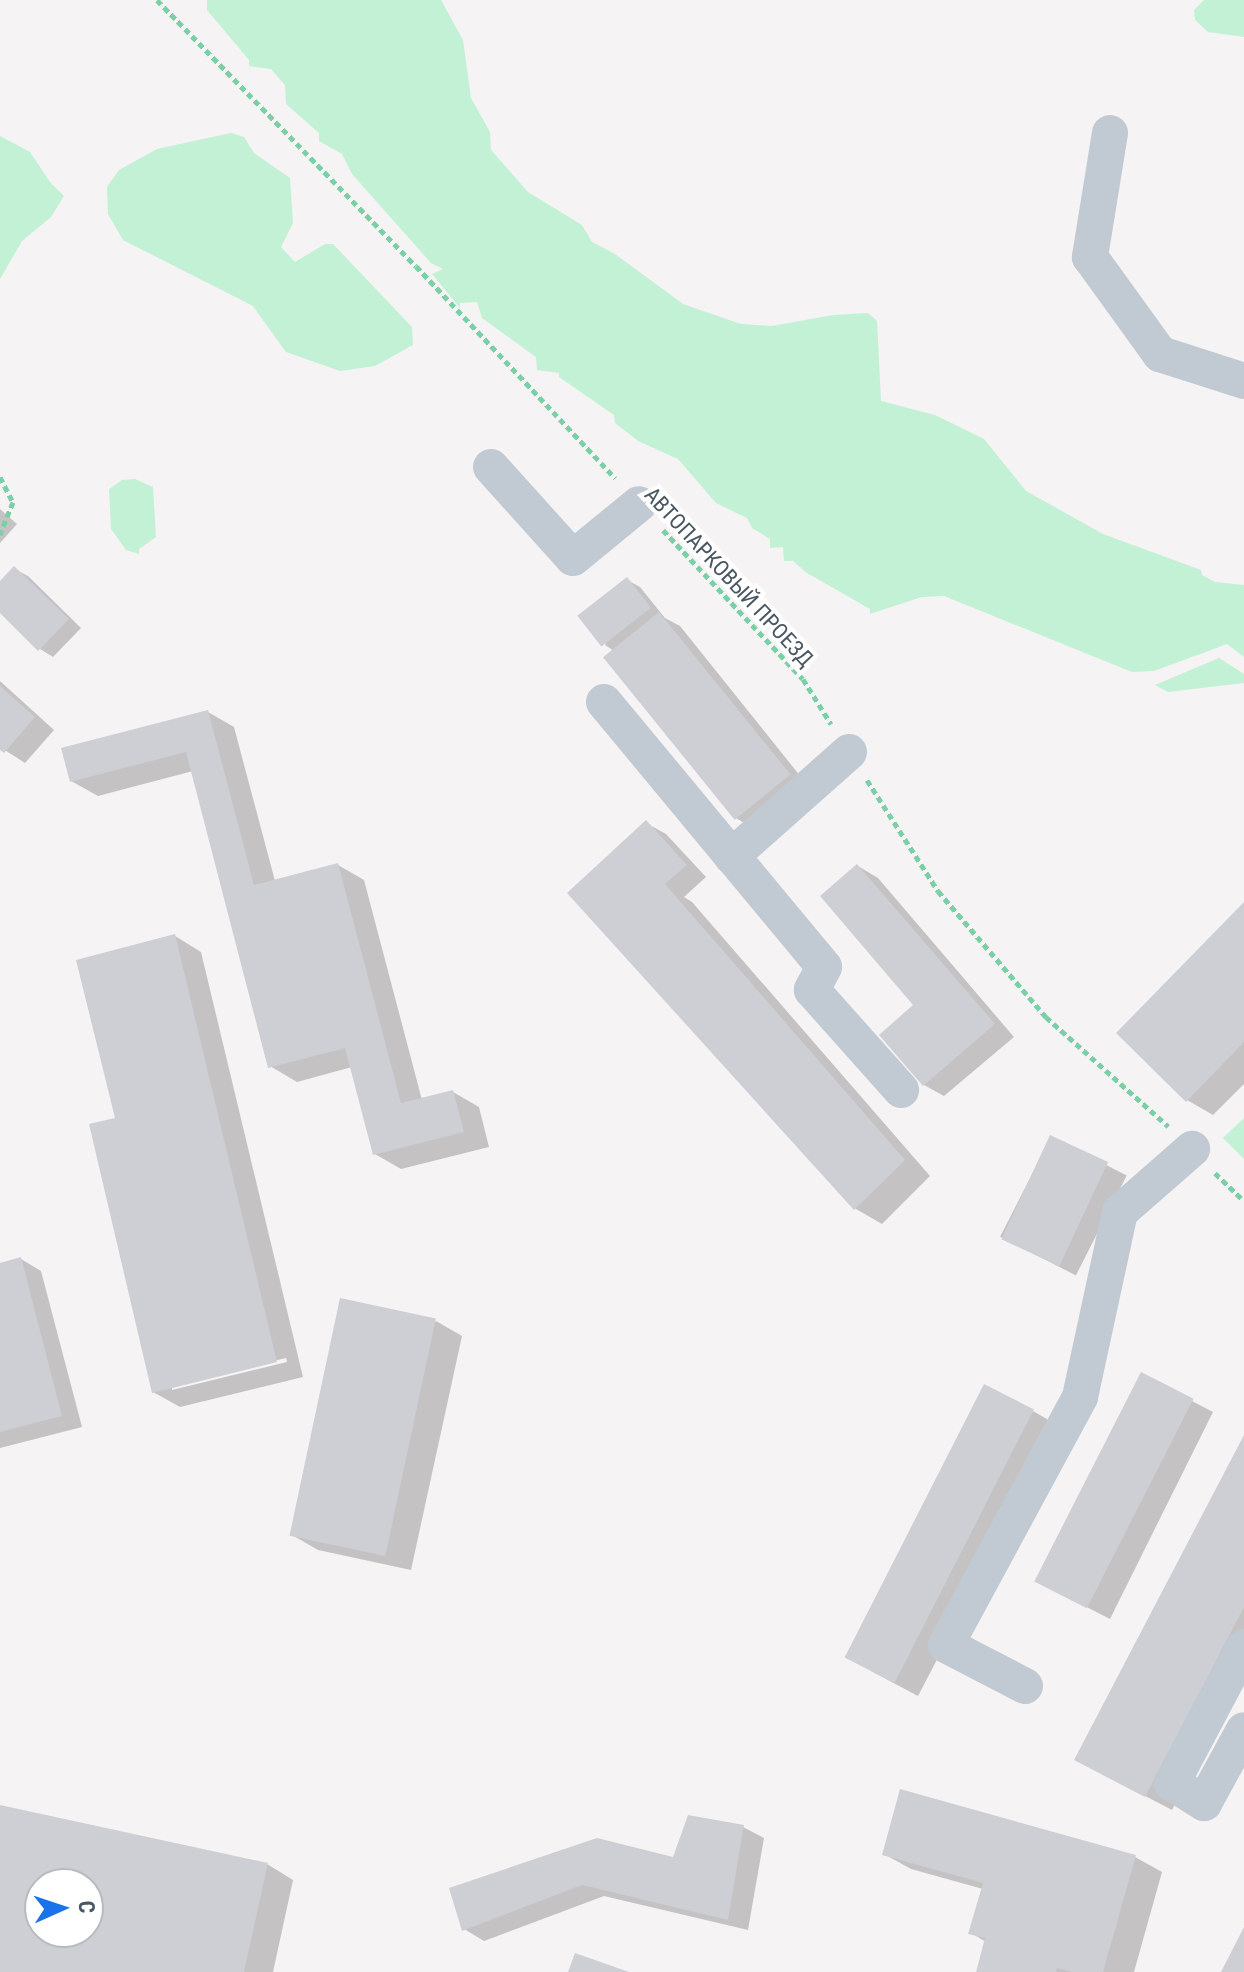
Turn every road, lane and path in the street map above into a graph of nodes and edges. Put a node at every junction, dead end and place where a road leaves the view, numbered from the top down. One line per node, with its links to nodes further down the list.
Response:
1 (157, 0): 6 (path, АВТОПАРКОВЫЙ ПРОЕЗД)
2 (1110, 133): 3 (lane)
3 (1244, 381)
4 (491, 467): 6 (lane)
5 (0, 477): 7 (path)
6 (639, 504): 9 (path, АВТОПАРКОВЫЙ ПРОЕЗД)
7 (0, 535)
8 (604, 702): 10 (lane)
9 (849, 752): 10 (lane); 12 (path, АВТОПАРКОВЫЙ ПРОЕЗД)
10 (732, 856): 11 (lane)
11 (901, 1090)
12 (1192, 1149): 13 (path, АВТОПАРКОВЫЙ ПРОЕЗД); 15 (lane)
13 (1244, 1201)
14 (1244, 1647): 16 (lane)
15 (1025, 1686)
16 (1244, 1730)

